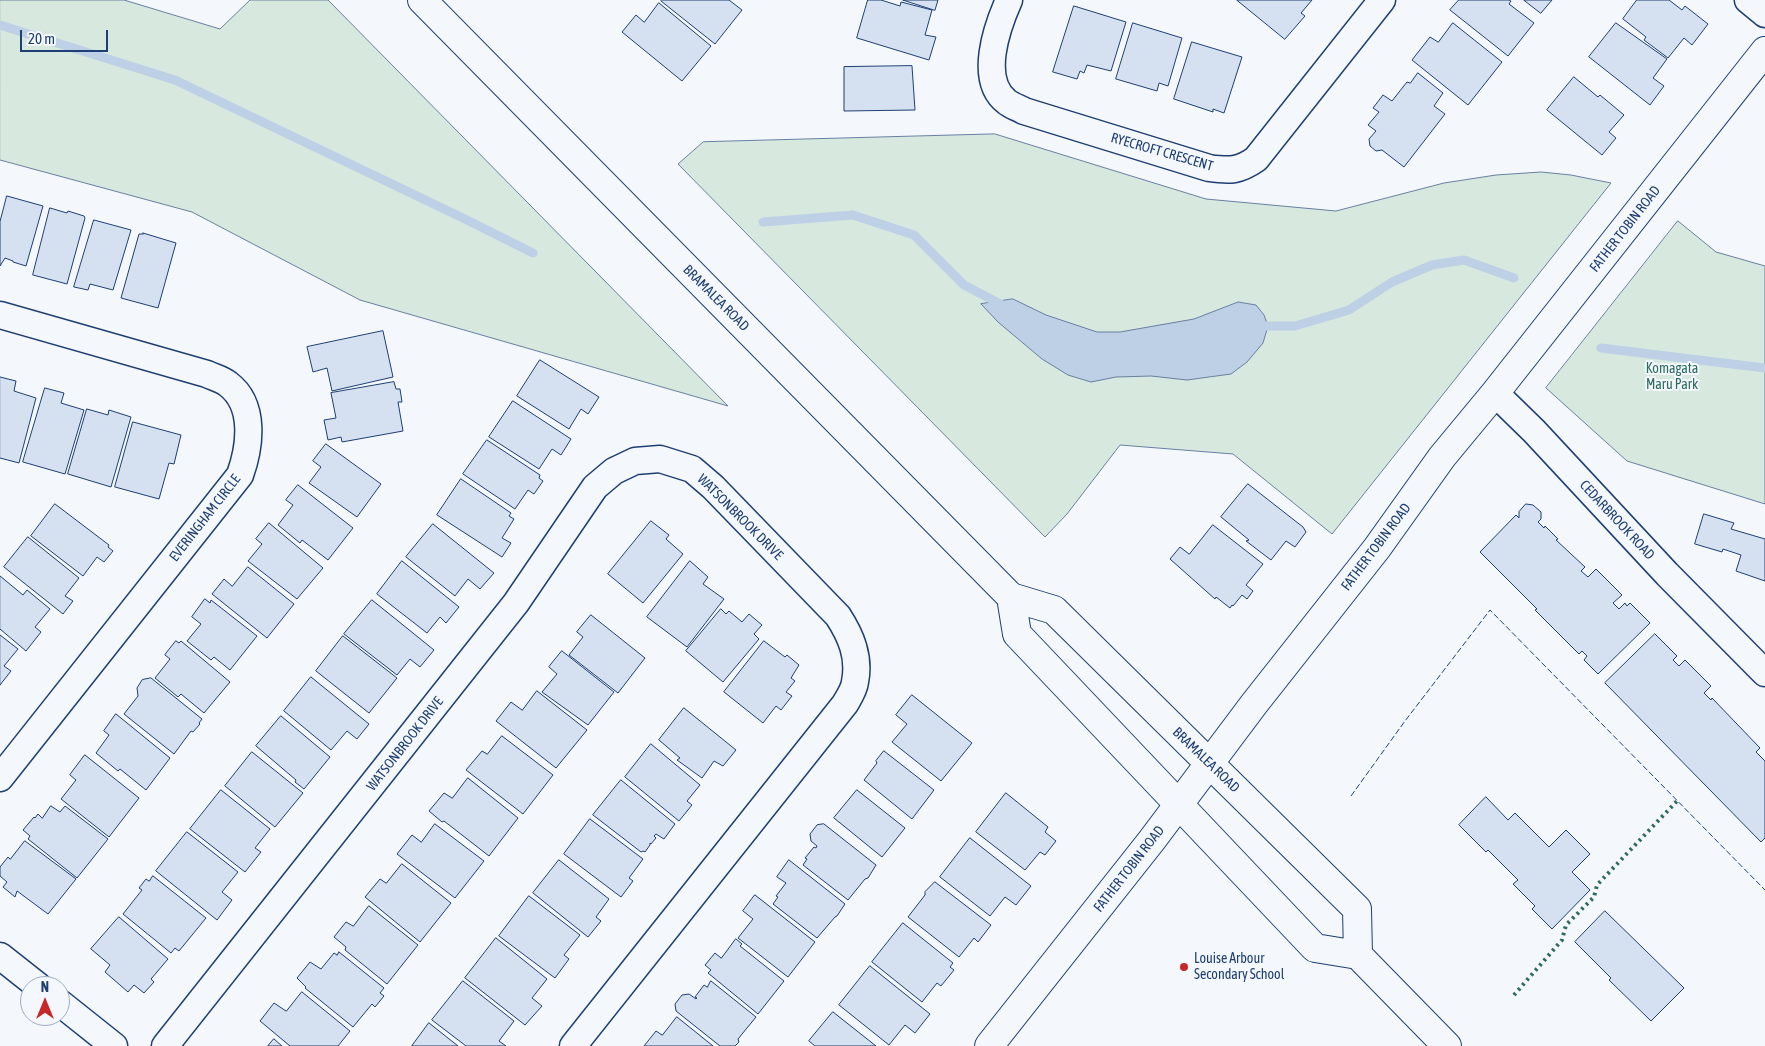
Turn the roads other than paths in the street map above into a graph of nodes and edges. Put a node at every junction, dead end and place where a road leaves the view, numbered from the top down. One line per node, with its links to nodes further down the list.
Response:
1 (422, 0): 9 (main road, BRAMALEA ROAD)
2 (1009, 0): 3 (street, RYECROFT CRESCENT)
3 (1382, 0)
4 (1748, 0): 5 (street)
5 (1765, 14)
6 (1765, 51): 8 (main road, FATHER TOBIN ROAD)
7 (0, 315): 14 (street, EVERINGHAM CIRCLE)
8 (1495, 393): 10 (street, CEDARBROOK ROAD); 13 (main road, FATHER TOBIN ROAD)
9 (1011, 597): 13 (main road, BRAMALEA ROAD); 15 (main road)
10 (1738, 647): 11 (street, CEDARBROOK ROAD); 12 (street, CEDARBROOK ROAD)
11 (1765, 655)
12 (1765, 673)
13 (1210, 764): 15 (main road, FATHER TOBIN ROAD); 16 (main road, BRAMALEA ROAD)
14 (0, 778)
15 (1179, 805): 16 (main road); 23 (main road, FATHER TOBIN ROAD)
16 (1358, 955): 24 (main road)
17 (0, 956): 18 (street)
18 (25, 976)
19 (70, 1011): 20 (street)
20 (114, 1046)
21 (165, 1046): 22 (street, WATSONBROOK DRIVE)
22 (573, 1046)
23 (989, 1046)
24 (1448, 1046)

